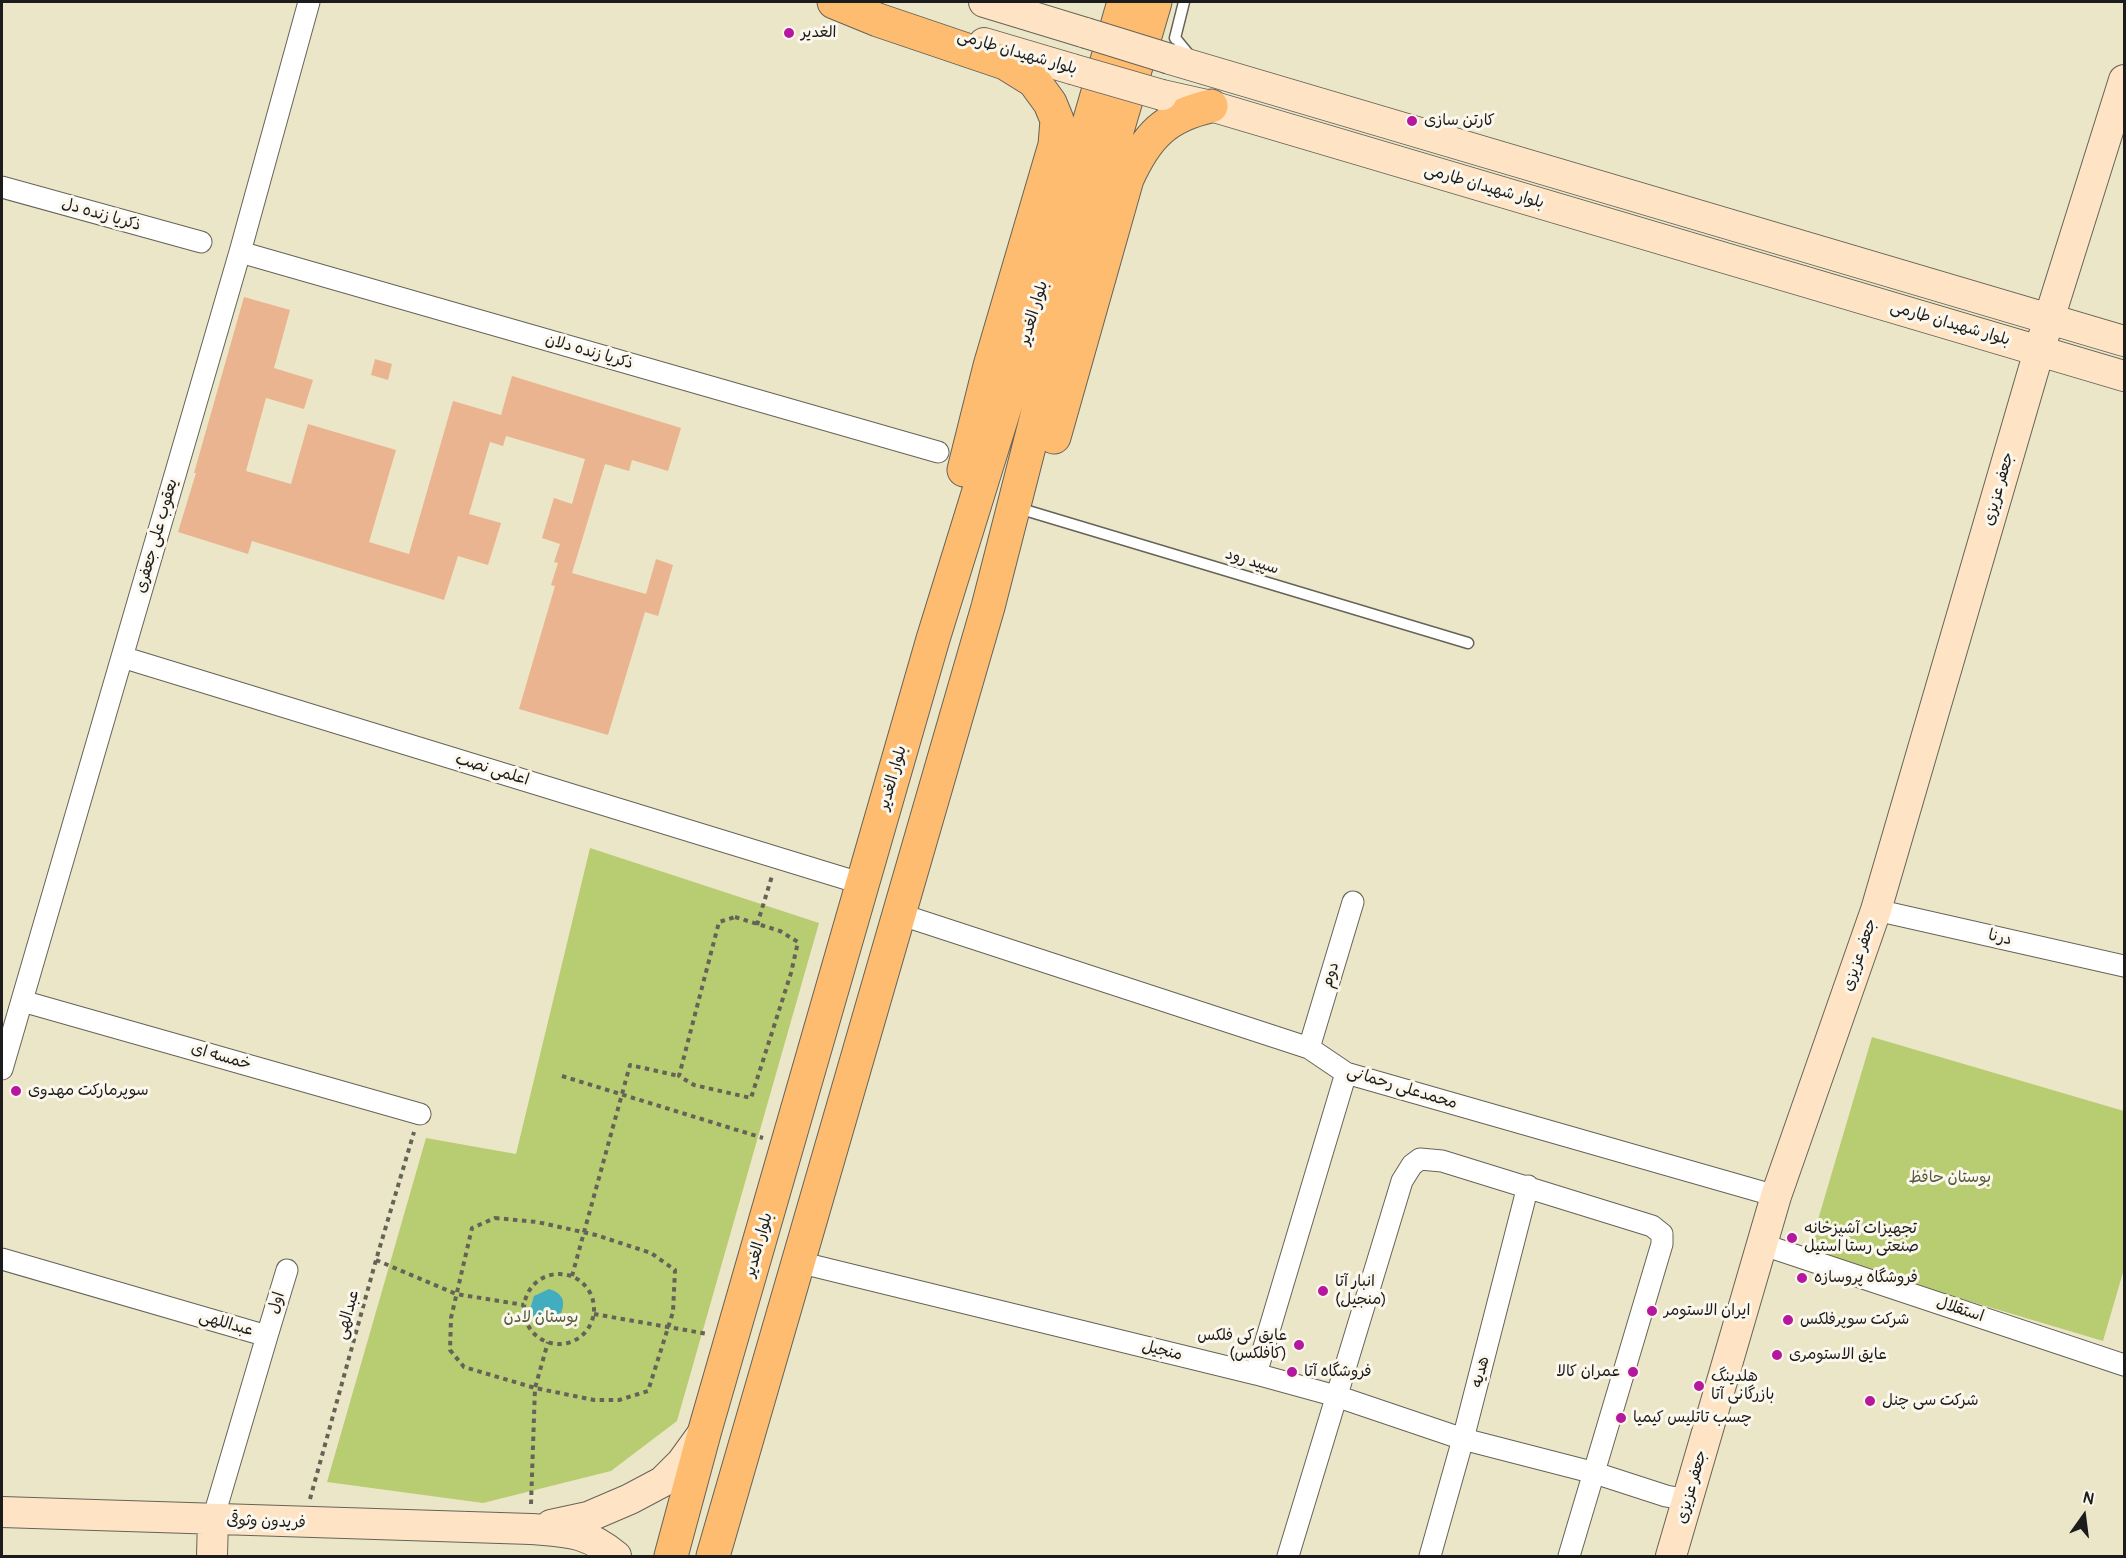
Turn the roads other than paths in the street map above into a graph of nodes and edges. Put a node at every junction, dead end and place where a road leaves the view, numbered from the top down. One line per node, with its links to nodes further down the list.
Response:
1 (309, 2): 13 (street, یعقوب علی جعفری)
2 (834, 2): 21 (main road)
3 (843, 2): 10 (main road, بلوار شهیدان طارمی, bridge)
4 (984, 2): 8 (main road, بلوار شهیدان طارمی, bridge)
5 (1124, 2): 21 (main road, بلوار الغدیر)
6 (1155, 2): 20 (main road, بلوار الغدیر)
7 (1184, 2): 8 (lane)
8 (1207, 71): 14 (main road, بلوار شهیدان طارمی)
9 (2124, 80): 14 (main road)
10 (1211, 106): 16 (main road, بلوار شهیدان طارمی); 19 (main road)
11 (2, 187): 12 (street, ذکریا زنده دل)
12 (201, 242)
13 (240, 252): 18 (street, ذکریا زنده دلان); 23 (street, یعقوب علی جعفری)
14 (2051, 318): 15 (main road, بلوار شهیدان طارمی); 16 (main road, جعفر عزیزی)
15 (2124, 340)
16 (2039, 351): 17 (main road, بلوار شهیدان طارمی); 26 (main road, جعفر عزیزی)
17 (2124, 376)
18 (938, 452)
19 (1028, 511): 20 (main road); 22 (lane, سپید رود)
20 (988, 607): 27 (main road, بلوار الغدیر)
21 (933, 639): 24 (main road, بلوار الغدیر)
22 (1468, 643)
23 (122, 657): 24 (street, اعلمی نصب); 29 (street, یعقوب علی جعفری)
24 (863, 884): 44 (main road, بلوار الغدیر)
25 (1353, 902): 30 (street, دوم)
26 (1876, 910): 28 (street, درنا); 35 (main road, جعفر عزیزی)
27 (899, 914): 30 (street, محمدعلی رحمانی); 38 (main road, بلوار الغدیر)
28 (2124, 966)
29 (22, 1001): 31 (street, یعقوب علی جعفری); 33 (street, خمسه ای)
30 (1309, 1048): 32 (street, محمدعلی رحمانی)
31 (2, 1070)
32 (1346, 1073): 35 (street, محمدعلی رحمانی); 42 (street)
33 (420, 1114)
34 (1528, 1186): 43 (street); 45 (street, هدیه); 46 (street)
35 (1776, 1196): 36 (main road, جعفر عزیزی)
36 (1761, 1244): 41 (street, استقلال); 47 (main road, جعفر عزیزی)
37 (2, 1259): 40 (street, عبداللهی)
38 (798, 1262): 42 (street, منجیل); 54 (main road, بلوار الغدیر)
39 (287, 1270): 40 (street, اول)
40 (267, 1336): 49 (street, عبداللهی)
41 (2124, 1365)
42 (1256, 1374): 43 (street, منجیل)
43 (1336, 1396): 45 (street, منجیل); 55 (street)
44 (705, 1430): 50 (main road); 53 (main road, بلوار الغدیر)
45 (1463, 1439): 46 (street, منجیل); 56 (street, هدیه)
46 (1595, 1473): 47 (street, منجیل); 57 (street)
47 (1688, 1500): 58 (main road, جعفر عزیزی)
48 (2, 1512): 49 (main road, فریدون وثوقی)
49 (213, 1519): 50 (main road, فریدون وثوقی); 51 (main road)
50 (531, 1529): 52 (main road)
51 (213, 1557)
52 (616, 1557)
53 (671, 1557)
54 (713, 1557)
55 (1288, 1557)
56 (1430, 1557)
57 (1569, 1557)
58 (1671, 1557)

